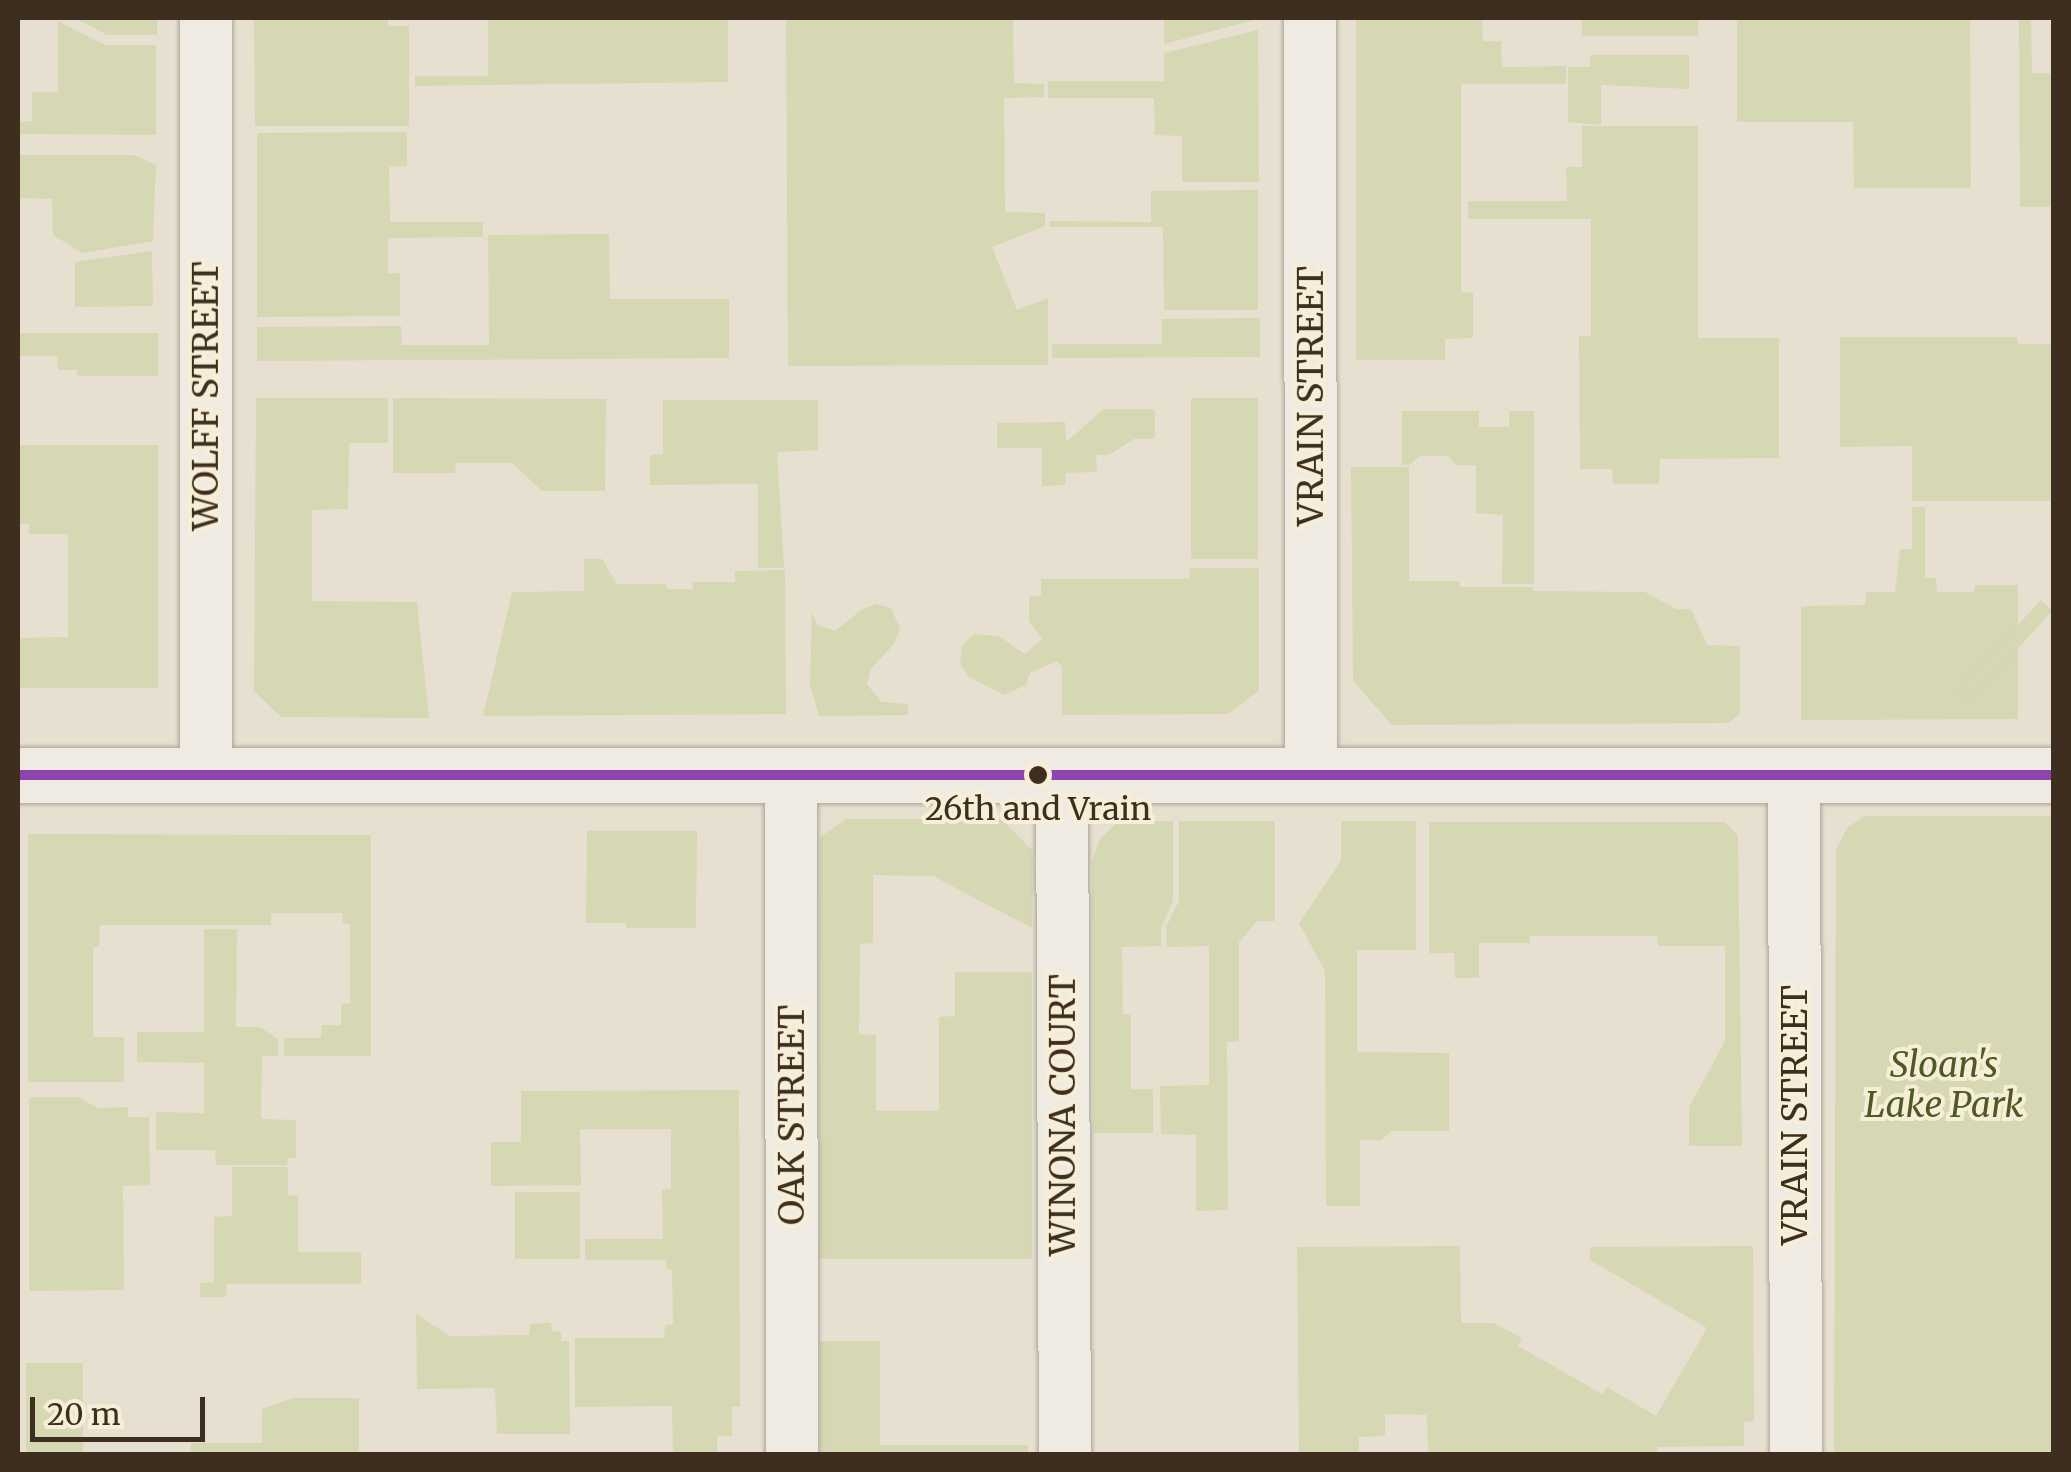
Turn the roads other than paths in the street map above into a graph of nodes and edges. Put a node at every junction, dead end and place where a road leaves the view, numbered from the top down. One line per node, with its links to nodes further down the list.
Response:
1 (206, 18): 4 (street, WOLFF STREET)
2 (1310, 18): 7 (street, VRAIN STREET)
3 (18, 775): 4 (street)
4 (206, 775): 5 (street)
5 (792, 775): 6 (street); 10 (street, OAK STREET)
6 (1062, 775): 7 (street); 11 (street, WINONA COURT)
7 (1311, 775): 8 (street)
8 (1794, 775): 9 (street); 12 (street, VRAIN STREET)
9 (2054, 775)
10 (792, 1454)
11 (1065, 1454)
12 (1796, 1454)

